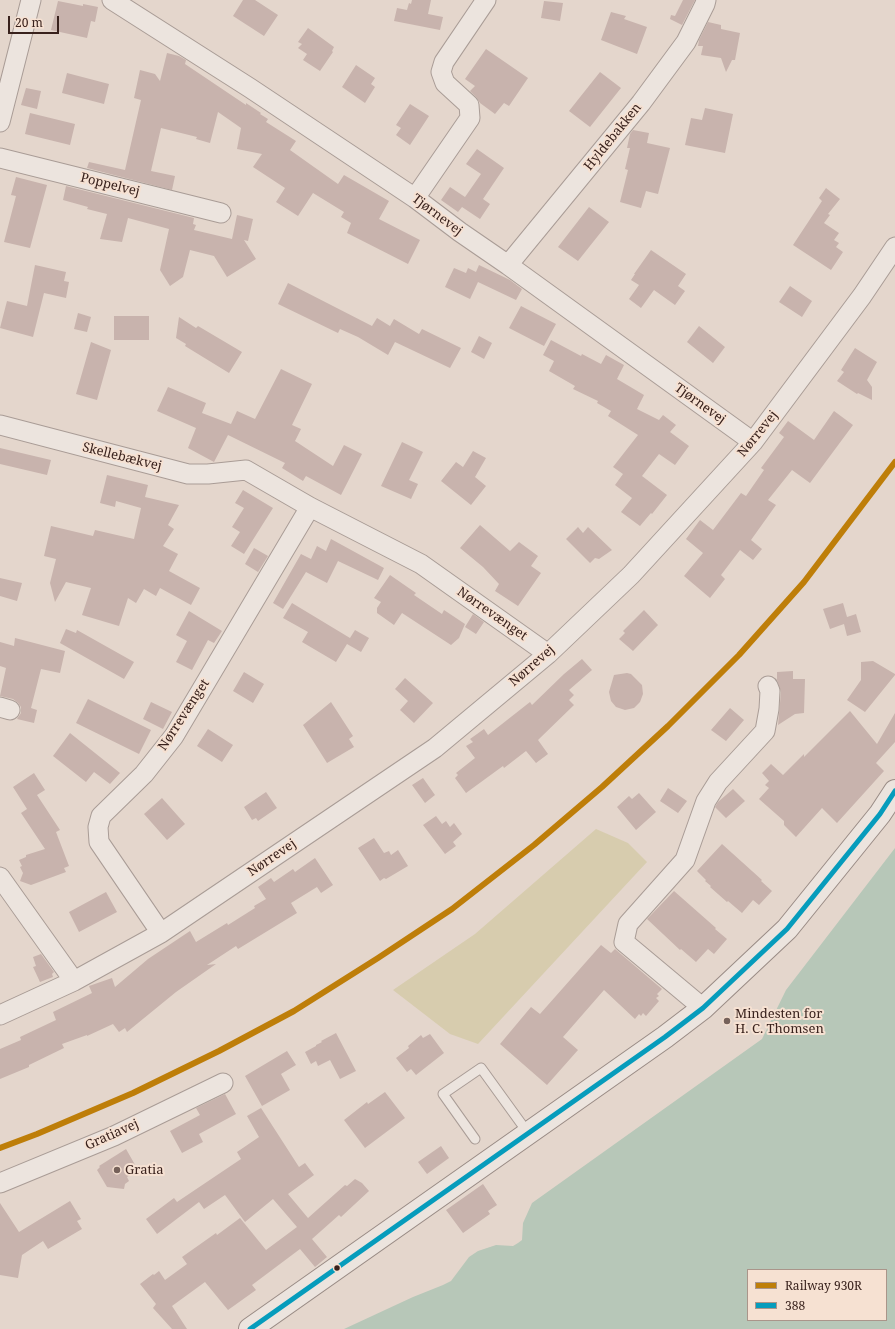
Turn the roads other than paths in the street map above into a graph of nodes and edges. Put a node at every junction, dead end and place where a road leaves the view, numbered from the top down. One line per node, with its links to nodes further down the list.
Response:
1 (32, 0): 5 (street)
2 (112, 0): 7 (street, Tjørnevej)
3 (486, 0): 7 (street)
4 (706, 0): 10 (street, Hyldebakken)
5 (0, 122)
6 (0, 158): 8 (street, Poppelvej)
7 (415, 198): 10 (street, Tjørnevej)
8 (220, 213)
9 (895, 247): 12 (street, Nørrevej)
10 (508, 265): 12 (street, Tjørnevej)
11 (0, 425): 13 (street, Skellebækvej)
12 (753, 442): 15 (street, Nørrevej)
13 (246, 470): 14 (street, Nørrevænget)
14 (310, 507): 15 (street, Nørrevænget); 19 (street, Nørrevænget)
15 (548, 654): 19 (street, Nørrevej)
16 (768, 686): 21 (street)
17 (895, 791): 21 (main road)
18 (0, 877): 20 (street)
19 (161, 933): 20 (street, Nørrevej)
20 (74, 981): 22 (street, Nørrevej)
21 (703, 1008): 24 (main road)
22 (0, 1014)
23 (223, 1083): 26 (street, Gratiavej)
24 (528, 1133): 25 (lane); 27 (main road)
25 (475, 1139)
26 (0, 1183)
27 (250, 1329)

